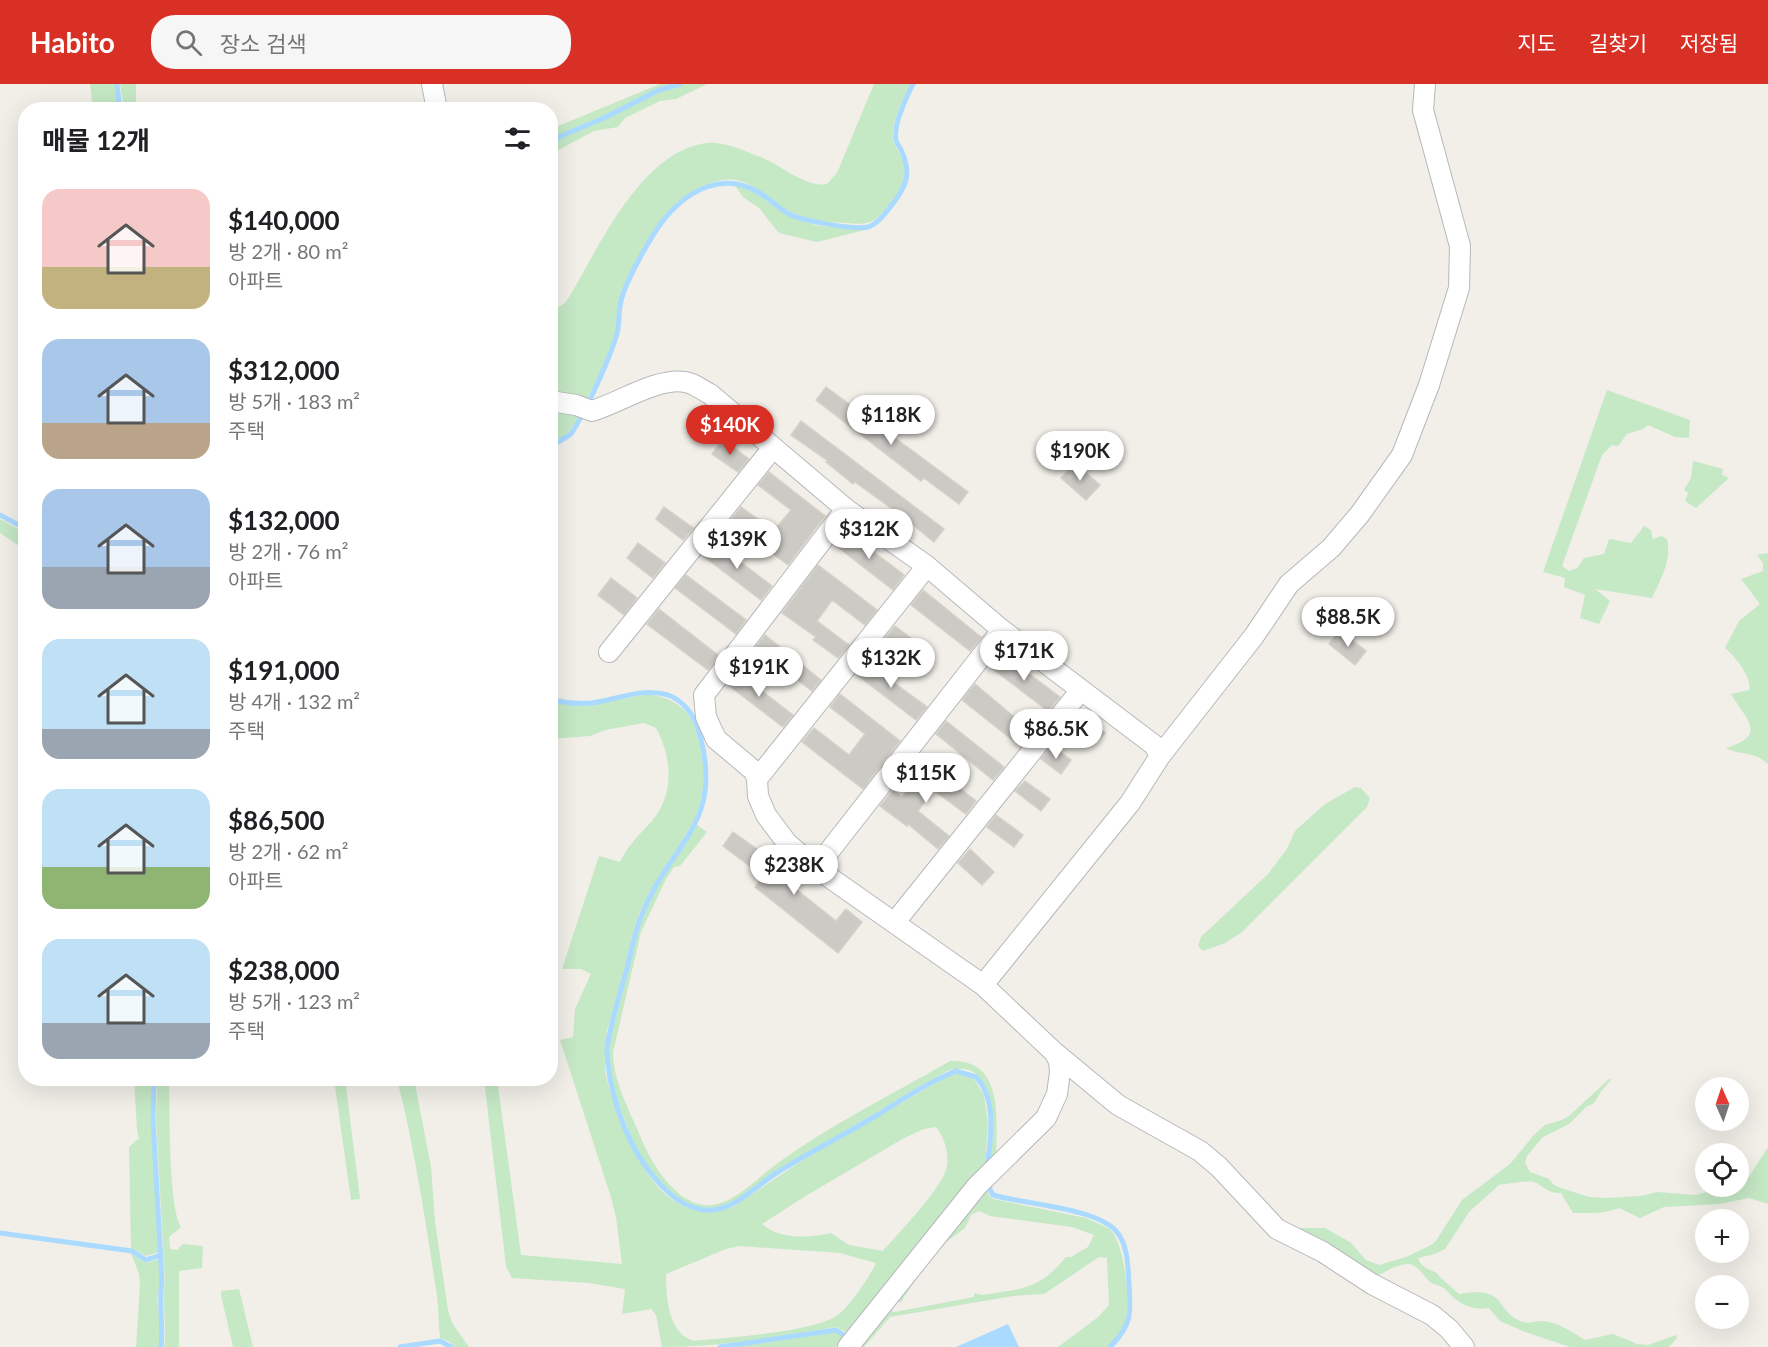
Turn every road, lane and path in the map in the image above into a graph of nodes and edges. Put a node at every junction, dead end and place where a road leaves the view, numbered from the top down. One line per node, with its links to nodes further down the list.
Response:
1 (1425, 84): 11 (street)
2 (433, 85): 3 (street)
3 (436, 102)
4 (558, 402): 5 (street)
5 (772, 449): 6 (street); 9 (street)
6 (846, 509): 7 (street); 12 (street)
7 (927, 566): 8 (street); 12 (street)
8 (1002, 630): 10 (street); 13 (street)
9 (609, 652)
10 (1081, 690): 11 (street); 14 (street)
11 (1160, 756): 15 (street)
12 (757, 778): 13 (street)
13 (816, 868): 14 (street)
14 (895, 922): 15 (street)
15 (984, 985): 16 (street)
16 (1054, 1052): 17 (street); 18 (street)
17 (848, 1347)
18 (1464, 1347)

